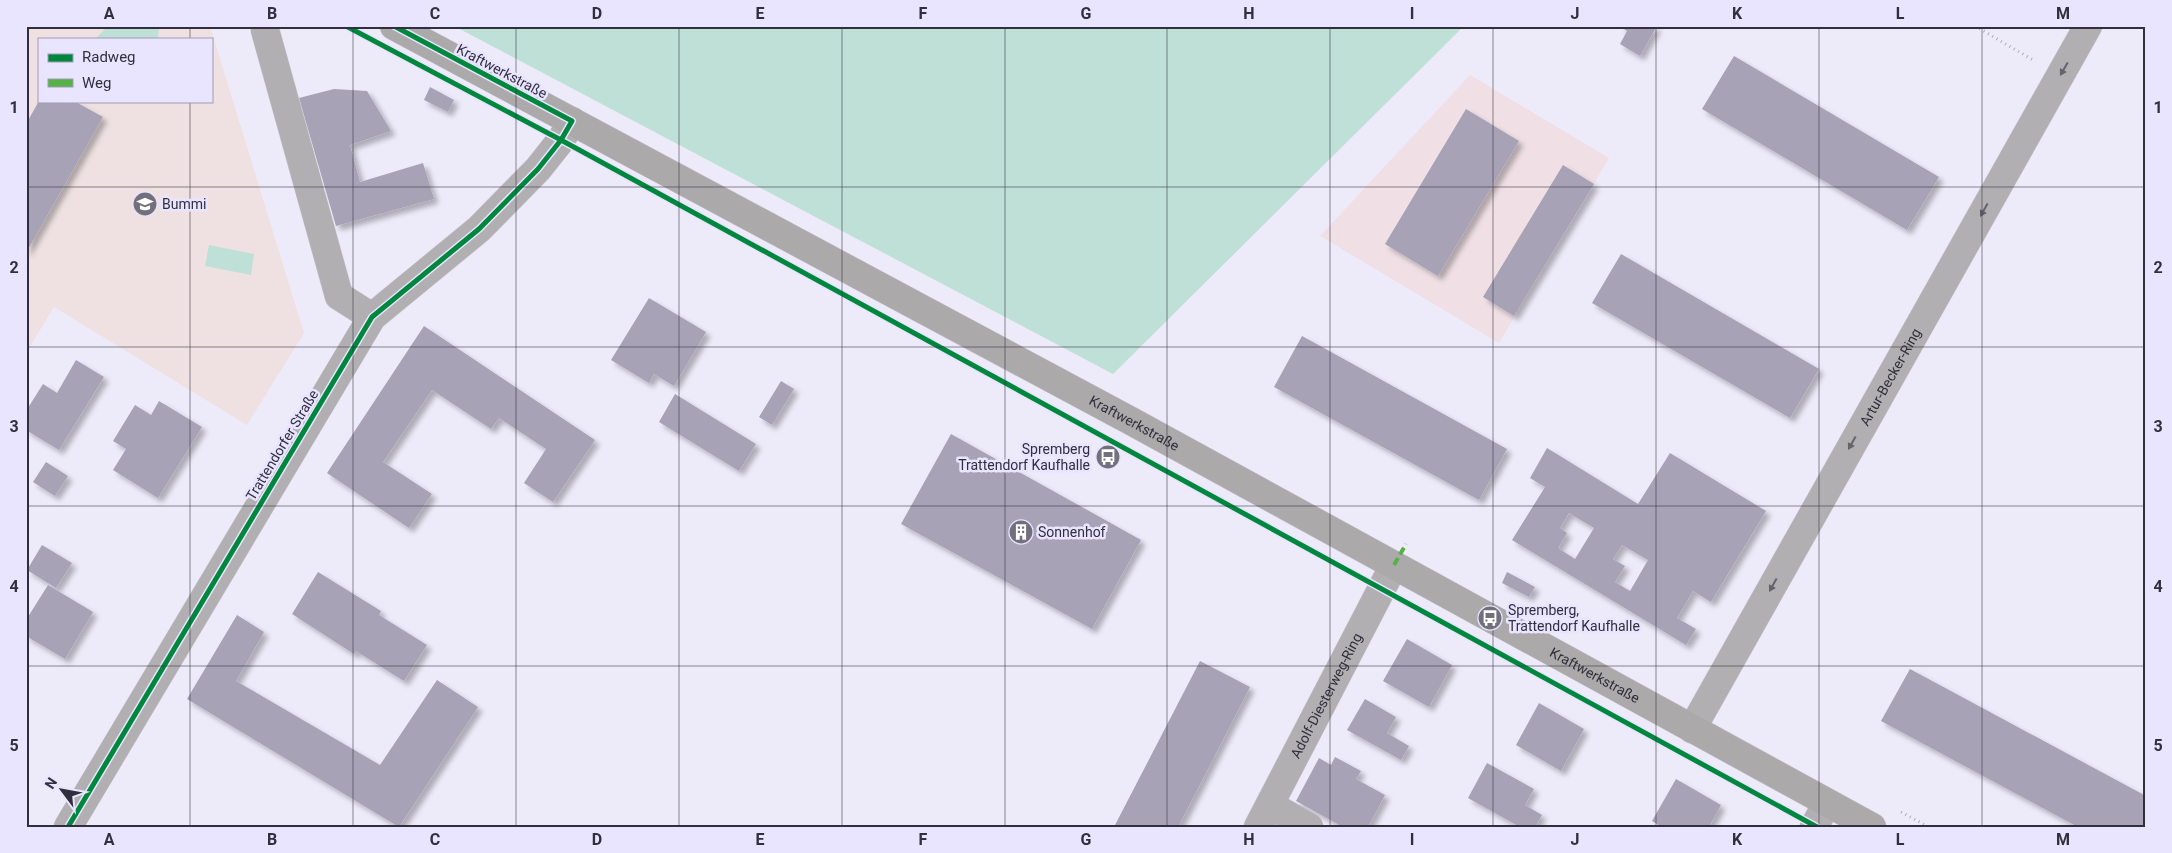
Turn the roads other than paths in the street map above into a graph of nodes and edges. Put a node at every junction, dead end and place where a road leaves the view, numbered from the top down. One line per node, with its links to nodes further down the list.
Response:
1 (394, 26): 4 (main road, Kraftwerkstraße)
2 (2088, 26): 7 (street, Artur-Becker-Ring, one-way to 7)
3 (265, 30): 5 (street)
4 (572, 121): 5 (street, Trattendorfer Straße); 6 (main road, Kraftwerkstraße)
5 (372, 317): 10 (street, Trattendorfer Straße)
6 (1394, 565): 7 (main road, Kraftwerkstraße); 9 (street, Adolf-Diesterweg-Ring)
7 (1692, 729): 8 (main road, Kraftwerkstraße)
8 (1827, 803): 12 (street); 13 (main road, Kraftwerkstraße)
9 (1264, 816): 11 (street)
10 (68, 827)
11 (1309, 827)
12 (1814, 827)
13 (1872, 827)

